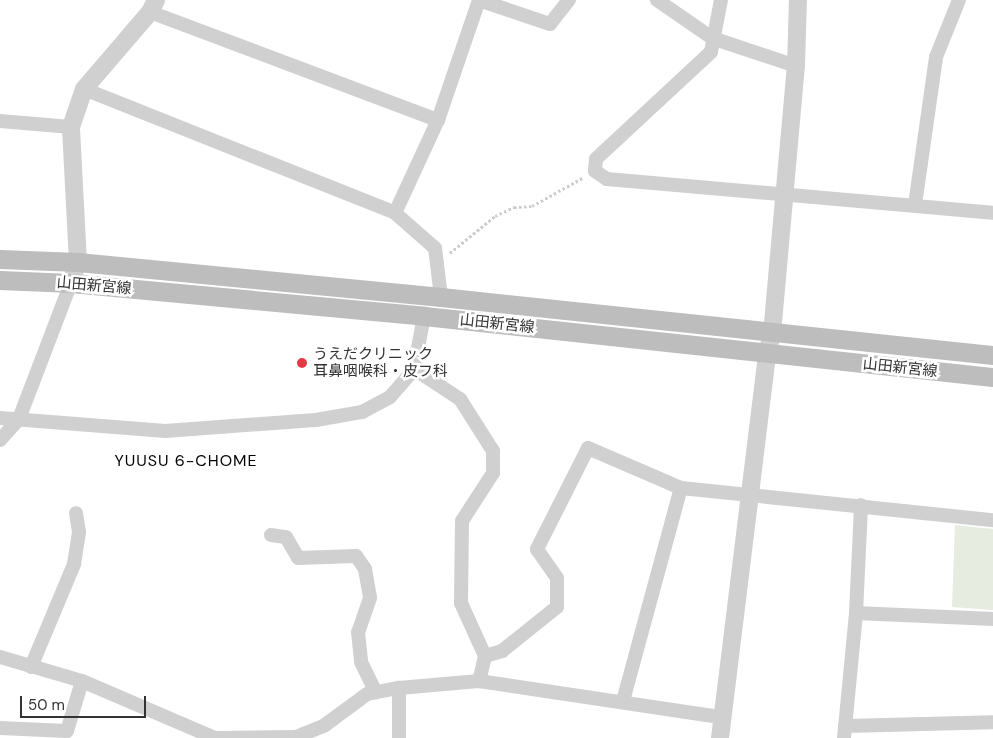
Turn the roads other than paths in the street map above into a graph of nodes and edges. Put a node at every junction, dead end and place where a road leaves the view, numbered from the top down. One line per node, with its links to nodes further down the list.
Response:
1 (479, 0): 2 (street); 12 (street)
2 (569, 0)
3 (657, 0): 8 (street)
4 (721, 0): 8 (street)
5 (798, 0): 9 (street)
6 (958, 0): 15 (street)
7 (153, 6): 10 (street); 12 (street)
8 (712, 38): 9 (street); 14 (street)
9 (796, 66): 14 (street)
10 (84, 89): 13 (street); 16 (street)
11 (0, 120): 13 (street)
12 (438, 120): 16 (street)
13 (71, 127): 19 (street)
14 (785, 196): 15 (street); 24 (street)
15 (915, 205): 17 (street)
16 (395, 213): 22 (street)
17 (993, 213)
18 (0, 259): 19 (main road, 山田新宮線)
19 (78, 262): 21 (street); 22 (main road, 山田新宮線)
20 (0, 280): 21 (main road, 山田新宮線)
21 (71, 283): 23 (main road, 山田新宮線); 30 (street)
22 (441, 297): 24 (main road, 山田新宮線)
23 (424, 316): 25 (main road, 山田新宮線); 27 (street)
24 (772, 334): 25 (street); 26 (main road, 山田新宮線)
25 (767, 354): 28 (main road, 山田新宮線); 33 (street)
26 (993, 356)
27 (414, 369): 30 (street); 40 (street)
28 (993, 377)
29 (0, 418): 30 (street)
30 (19, 419): 31 (street)
31 (0, 440)
32 (681, 488): 33 (street); 40 (street); 47 (street)
33 (750, 496): 34 (street); 48 (street)
34 (861, 505): 36 (street); 38 (street)
35 (76, 513): 42 (street)
36 (993, 520)
37 (271, 535): 46 (street)
38 (856, 613): 39 (street); 51 (street)
39 (993, 619)
40 (485, 656): 44 (street)
41 (0, 657): 42 (street)
42 (31, 667): 43 (street)
43 (82, 681): 50 (street); 52 (street)
44 (479, 681): 45 (street); 47 (street)
45 (399, 688): 46 (street); 53 (street)
46 (376, 693): 52 (street)
47 (623, 701): 48 (street)
48 (721, 717): 54 (street)
49 (993, 722): 51 (street)
50 (0, 728)
51 (844, 732)
52 (215, 738)
53 (399, 738)
54 (720, 738)

